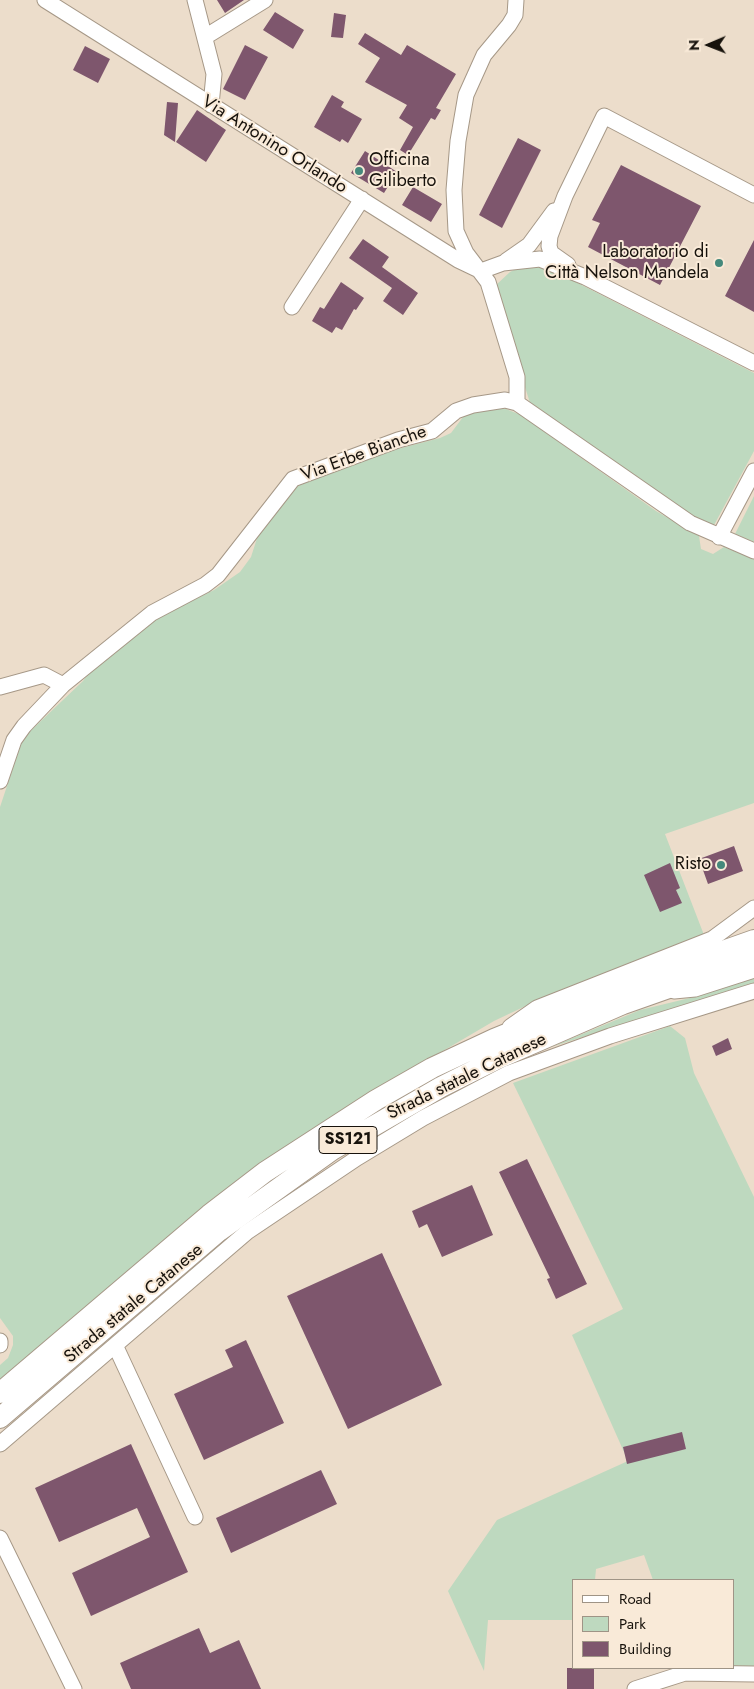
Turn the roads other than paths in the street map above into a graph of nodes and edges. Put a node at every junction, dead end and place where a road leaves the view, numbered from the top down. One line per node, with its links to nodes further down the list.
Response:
1 (45, 0): 6 (street, Via Antonino Orlando)
2 (195, 0): 5 (street)
3 (265, 0): 5 (street)
4 (516, 0): 11 (street)
5 (205, 37): 6 (street)
6 (211, 105): 9 (street, Via Antonino Orlando)
7 (754, 195): 8 (street)
8 (565, 196): 10 (street); 12 (street)
9 (362, 199): 11 (street, Via Antonino Orlando); 13 (street)
10 (503, 263): 11 (street); 12 (street)
11 (481, 270): 15 (street)
12 (589, 279): 14 (street)
13 (292, 307)
14 (754, 363)
15 (518, 403): 17 (street); 19 (street, Via Erbe Bianche)
16 (754, 471): 17 (street)
17 (719, 537): 18 (street)
18 (754, 551)
19 (63, 685): 20 (street); 21 (street, Via Erbe Bianche)
20 (0, 687)
21 (0, 781)
22 (754, 908): 28 (street)
23 (754, 940): 28 (main road, Strada statale Catanese / SS121)
24 (754, 958): 26 (main road, Strada statale Catanese / SS121)
25 (754, 970): 26 (street)
26 (655, 992): 33 (main road, Strada statale Catanese / SS121)
27 (754, 992): 31 (street)
28 (494, 1038): 32 (main road, Strada statale Catanese / SS121)
29 (0, 1341): 30 (street)
30 (0, 1345)
31 (115, 1345): 34 (street); 35 (street)
32 (0, 1393)
33 (0, 1418)
34 (0, 1444)
35 (195, 1517)
36 (0, 1538): 38 (street)
37 (754, 1674): 39 (street)
38 (74, 1689)
39 (635, 1689)

